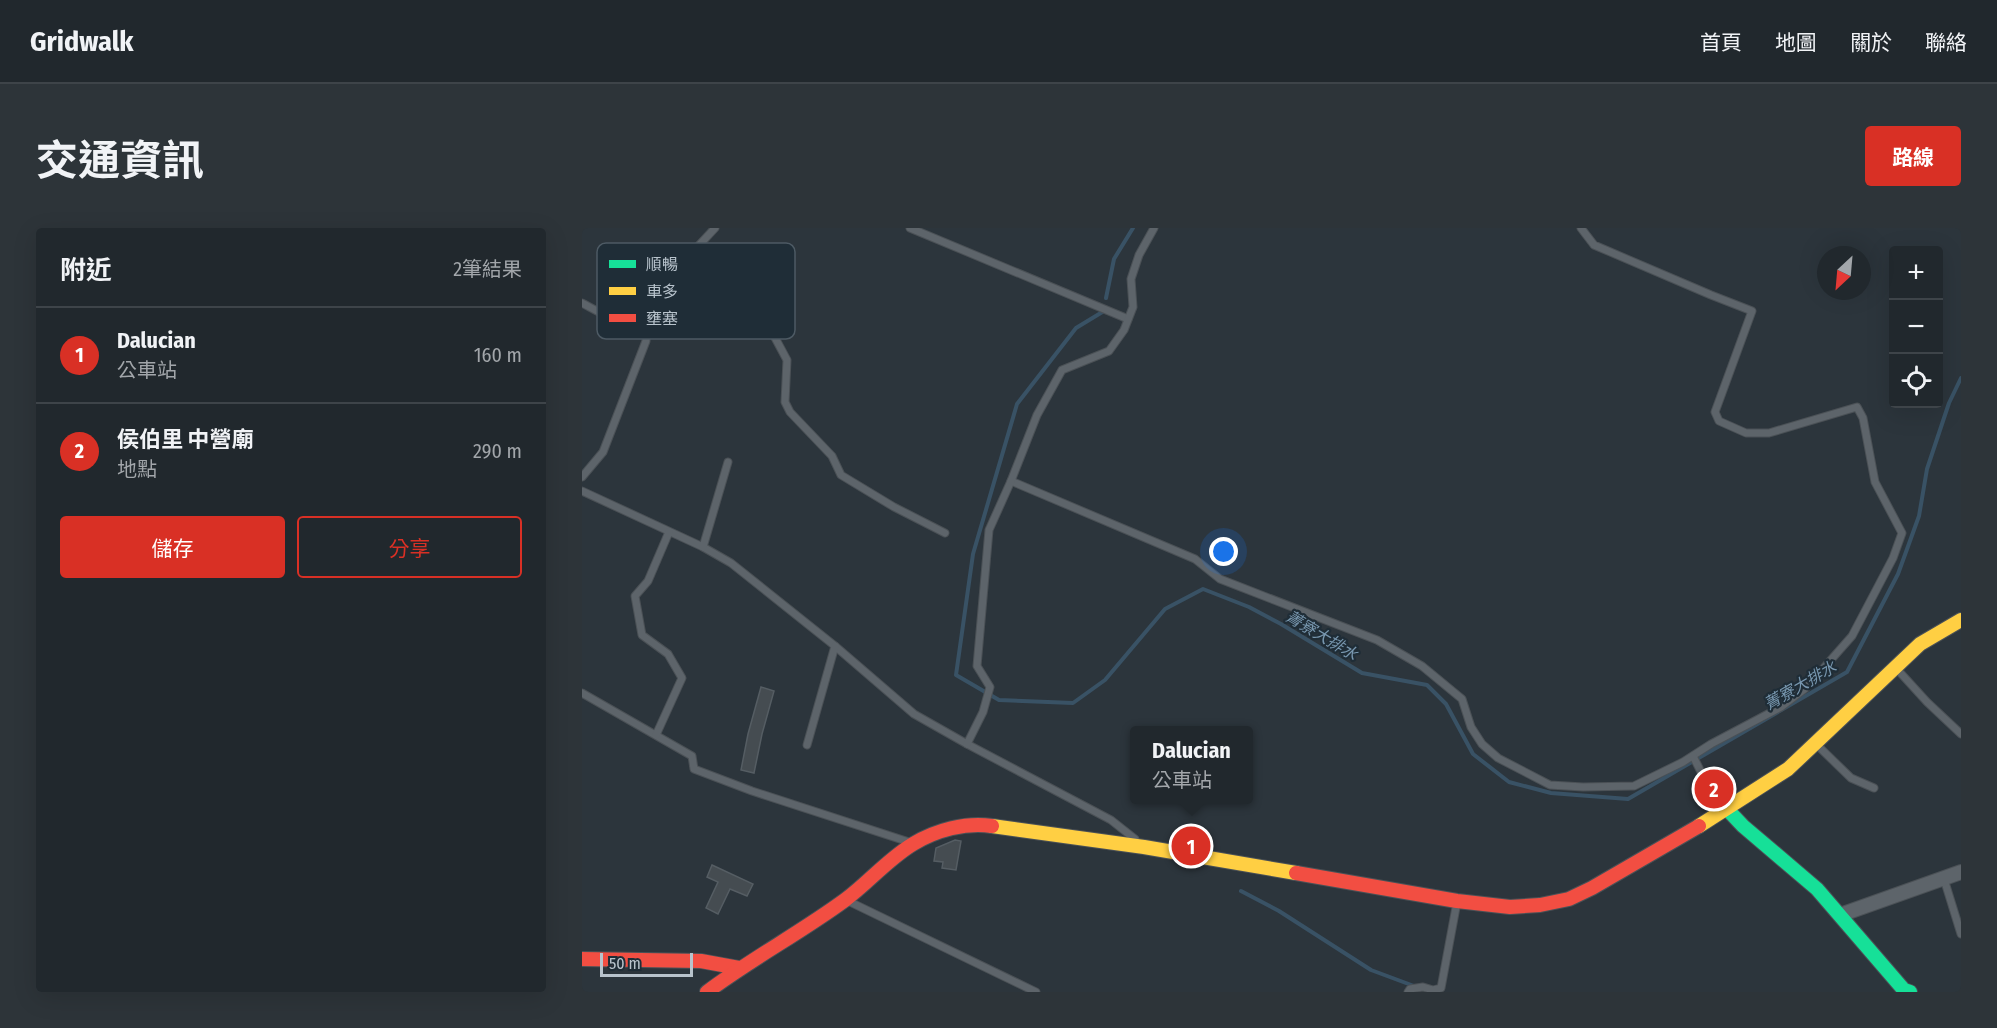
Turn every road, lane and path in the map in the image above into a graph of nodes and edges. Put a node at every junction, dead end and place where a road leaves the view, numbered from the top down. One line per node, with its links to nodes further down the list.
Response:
1 (716, 228): 5 (lane)
2 (910, 228): 8 (lane)
3 (1154, 228): 8 (lane)
4 (1581, 228): 27 (lane)
5 (702, 243)
6 (582, 303): 7 (lane)
7 (597, 311)
8 (1128, 318): 13 (lane)
9 (646, 339): 12 (lane)
10 (776, 339): 16 (lane)
11 (728, 462): 17 (lane)
12 (582, 477)
13 (1011, 482): 24 (lane); 27 (lane)
14 (582, 491): 15 (lane)
15 (669, 532): 17 (lane); 23 (lane)
16 (945, 533)
17 (703, 547): 19 (lane)
18 (1961, 620): 20 (street)
19 (835, 646): 24 (lane); 26 (lane)
20 (1894, 666): 22 (lane); 25 (street)
21 (582, 693): 23 (lane)
22 (1961, 734)
23 (656, 735): 31 (lane)
24 (968, 744): 32 (lane)
25 (1816, 744): 28 (lane); 30 (street)
26 (807, 745)
27 (1694, 757): 29 (lane)
28 (1874, 788)
29 (1711, 792): 30 (street)
30 (1725, 811): 36 (street); 37 (street)
31 (913, 843): 32 (street); 35 (street)
32 (1144, 847): 36 (street)
33 (1961, 872): 34 (street)
34 (1944, 879): 37 (street); 38 (lane)
35 (845, 900): 40 (street); 43 (lane)
36 (1457, 901): 41 (lane)
37 (1840, 915): 44 (street)
38 (1961, 934)
39 (582, 959): 40 (street)
40 (739, 968): 42 (street)
41 (1409, 991)
42 (707, 992)
43 (1036, 992)
44 (1910, 992)

